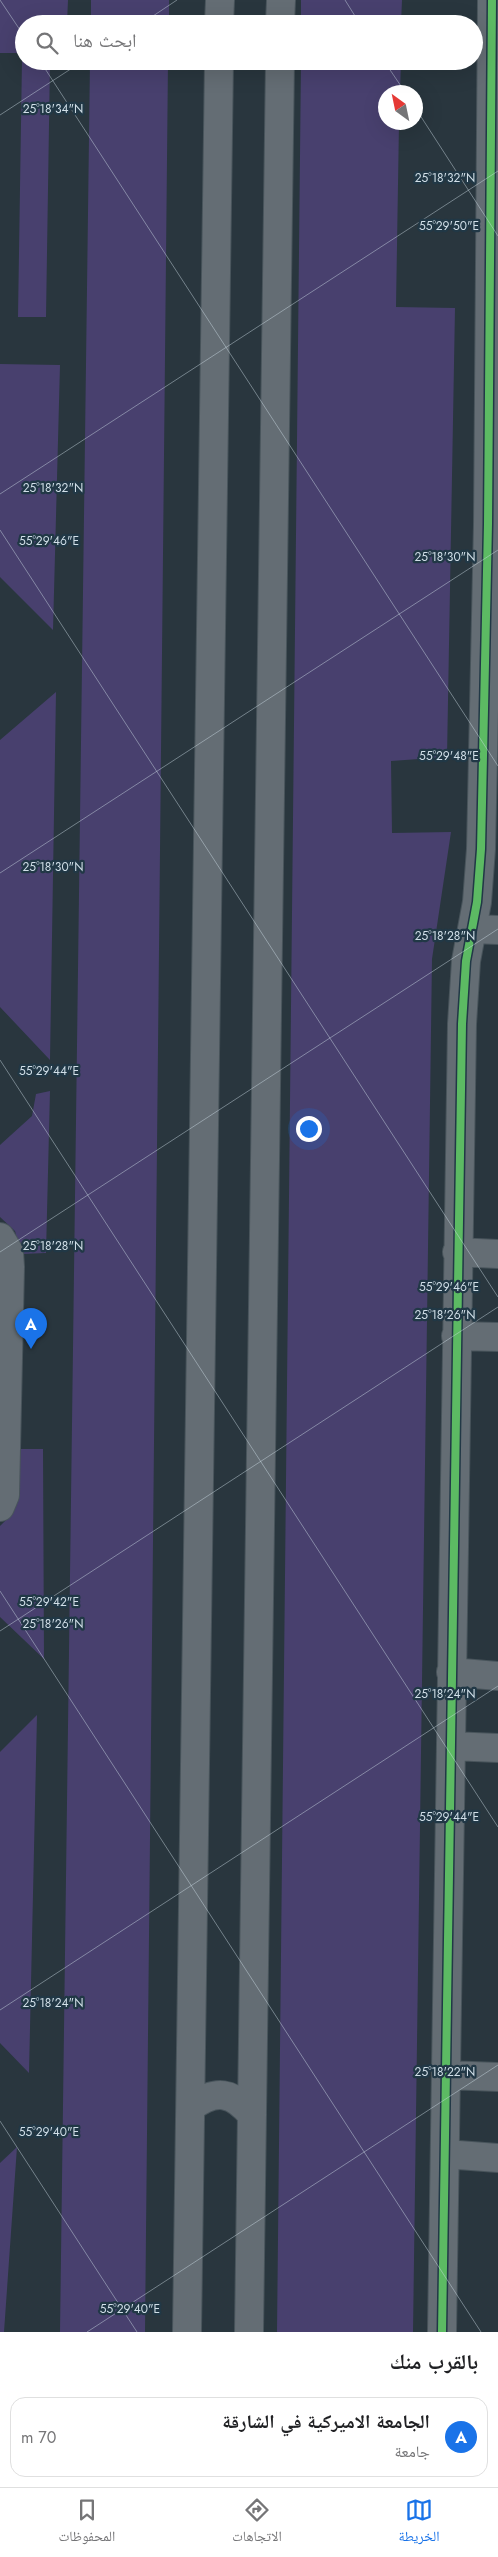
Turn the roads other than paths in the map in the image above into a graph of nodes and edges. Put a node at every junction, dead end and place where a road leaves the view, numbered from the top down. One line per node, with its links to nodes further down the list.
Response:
1 (220, 0): 4 (street)
2 (281, 0): 5 (street)
3 (492, 0): 8 (street)
4 (220, 15)
5 (280, 15)
6 (219, 70): 24 (street)
7 (280, 70): 25 (street)
8 (493, 327): 9 (street)
9 (493, 524): 10 (street)
10 (489, 850): 11 (street)
11 (485, 929): 13 (street)
12 (0, 1237): 17 (street)
13 (457, 1252): 14 (street); 15 (street)
14 (498, 1254)
15 (456, 1336): 16 (street); 18 (street)
16 (498, 1337)
17 (0, 1507)
18 (451, 1672): 19 (street); 20 (street)
19 (498, 1676)
20 (451, 1746): 21 (street); 22 (street)
21 (498, 1748)
22 (446, 2075): 23 (street); 26 (street)
23 (498, 2077)
24 (190, 2108): 25 (street); 28 (street)
25 (252, 2114): 29 (street)
26 (445, 2154): 27 (street); 30 (street)
27 (498, 2158)
28 (187, 2332)
29 (248, 2332)
30 (442, 2332)

